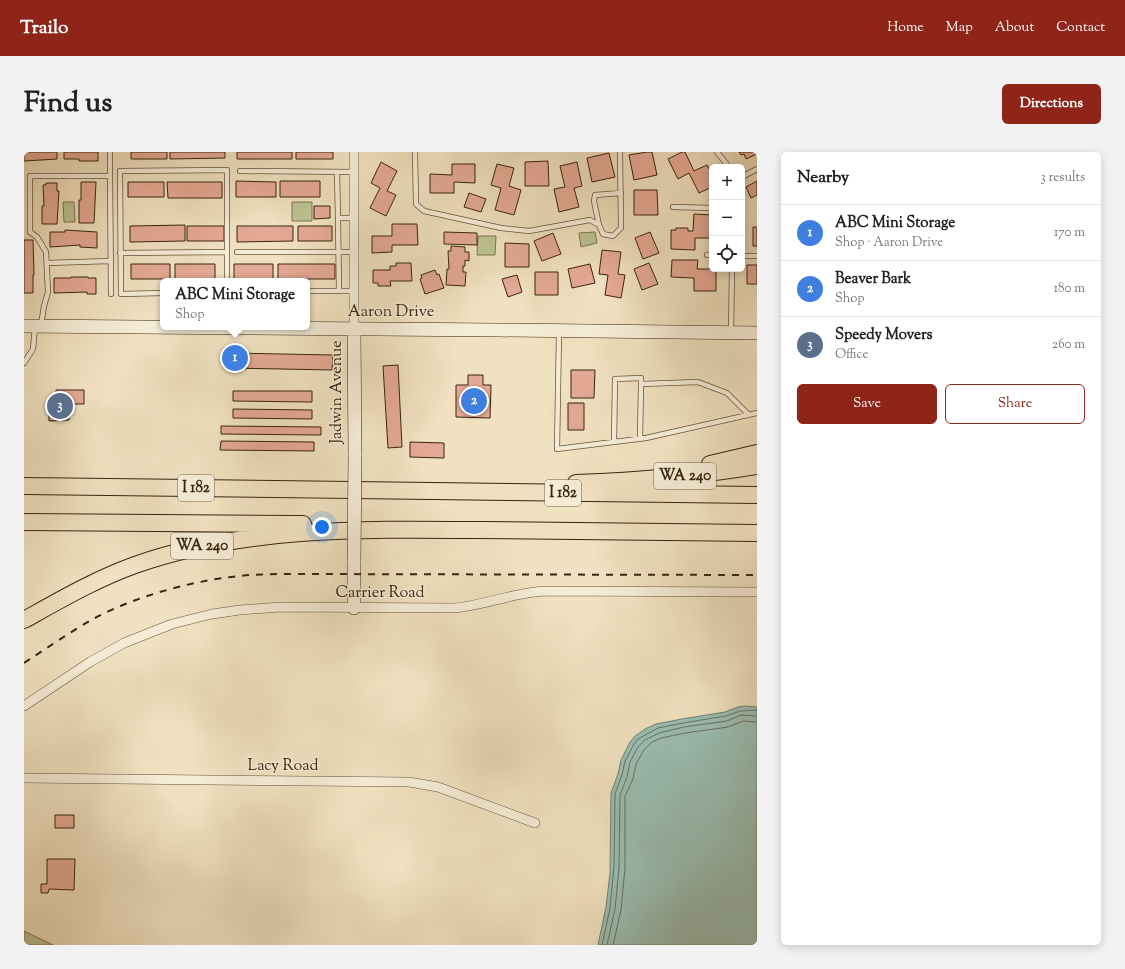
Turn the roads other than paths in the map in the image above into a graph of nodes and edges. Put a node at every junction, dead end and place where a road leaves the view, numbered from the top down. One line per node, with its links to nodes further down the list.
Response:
1 (110, 152): 12 (lane)
2 (354, 152): 10 (street, Jadwin Avenue)
3 (415, 152): 18 (lane)
4 (620, 152): 13 (lane)
5 (717, 152): 6 (lane)
6 (727, 164)
7 (757, 169): 11 (lane)
8 (240, 171): 9 (lane)
9 (337, 172): 10 (lane); 16 (lane)
10 (354, 172): 17 (street, Jadwin Avenue)
11 (745, 175)
12 (110, 176): 26 (lane); 27 (lane)
13 (621, 193): 18 (lane); 18 (lane)
14 (672, 207): 15 (lane)
15 (709, 208)
16 (338, 218): 17 (lane); 21 (lane)
17 (354, 218): 22 (street, Jadwin Avenue)
18 (599, 225)
19 (227, 252): 23 (lane); 23 (lane); 29 (lane)
20 (237, 252): 21 (lane)
21 (338, 252): 22 (lane); 32 (lane)
22 (354, 252): 30 (street, Jadwin Avenue)
23 (120, 254): 33 (lane)
24 (745, 256): 25 (lane)
25 (757, 256)
26 (110, 261): 27 (lane); 34 (lane)
27 (47, 263): 35 (lane)
28 (732, 272): 40 (lane)
29 (228, 278)
30 (354, 290): 32 (lane); 38 (street, Jadwin Avenue)
31 (310, 291): 32 (lane)
32 (339, 291)
33 (160, 293)
34 (111, 294)
35 (33, 326): 36 (street, Aaron Drive); 42 (lane)
36 (160, 327)
37 (310, 328): 38 (street, Aaron Drive)
38 (354, 329): 39 (street, Aaron Drive); 58 (street, Jadwin Avenue, bridge)
39 (559, 331): 40 (street, Aaron Drive); 47 (lane)
40 (731, 333): 41 (street, Aaron Drive)
41 (757, 334)
42 (24, 363)
43 (641, 384): 45 (lane); 46 (lane); 47 (lane)
44 (757, 413): 45 (lane)
45 (748, 415): 46 (lane)
46 (640, 439): 47 (lane)
47 (614, 442)
48 (757, 453): 50 (highway)
49 (757, 466): 50 (highway, WA 240)
50 (612, 482): 52 (highway, WA 240)
51 (24, 486): 52 (highway, I 182)
52 (369, 490): 53 (highway, I 182)
53 (757, 495)
54 (24, 522): 55 (highway, I 182)
55 (395, 530): 56 (highway, I 182); 59 (highway, WA 240)
56 (757, 534)
57 (757, 592): 58 (street, Carrier Road)
58 (354, 608): 60 (street, Carrier Road)
59 (24, 620)
60 (24, 706)
61 (24, 778): 62 (street, Lacy Road)
62 (535, 823)

